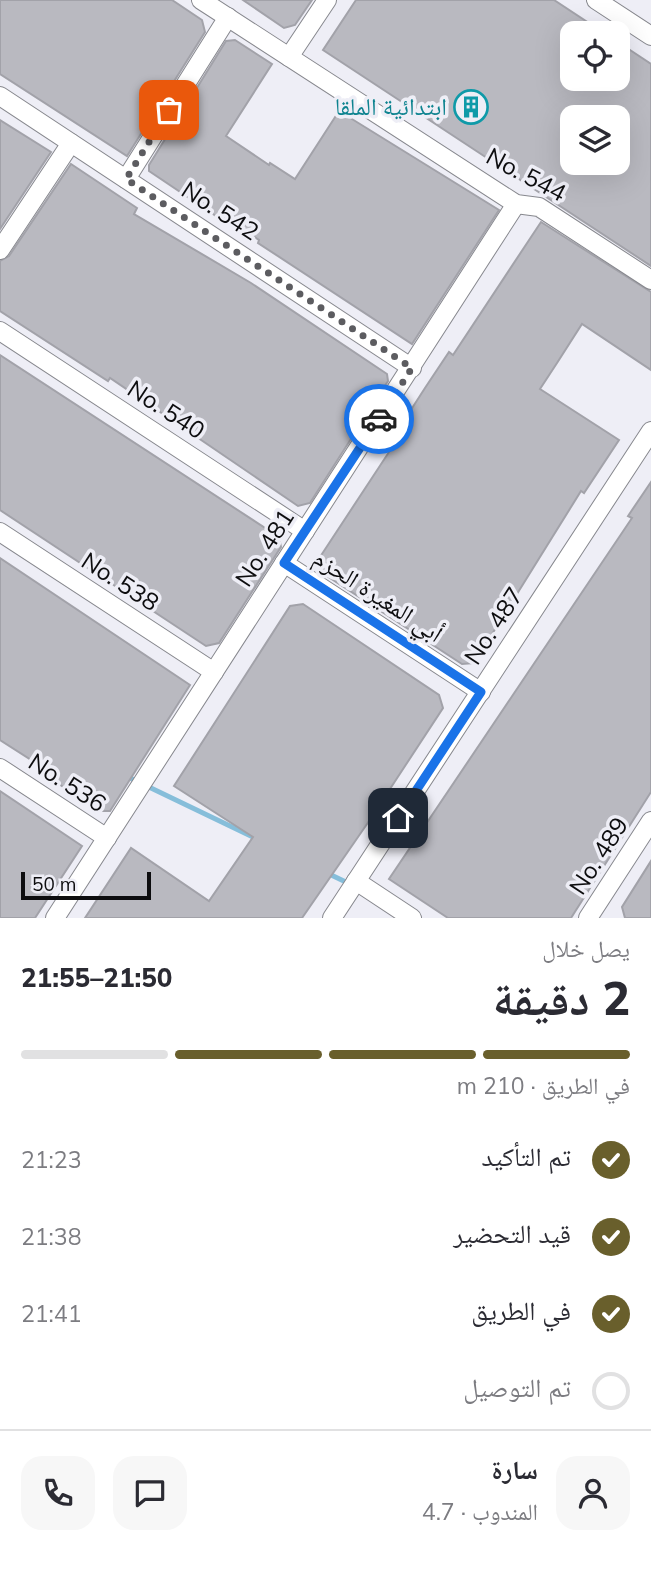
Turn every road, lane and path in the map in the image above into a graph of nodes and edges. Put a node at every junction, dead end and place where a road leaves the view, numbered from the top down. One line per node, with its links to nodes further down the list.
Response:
1 (201, 0): 4 (street, No. 544)
2 (327, 0): 6 (street)
3 (596, 0): 5 (street)
4 (228, 17): 6 (street, No. 544); 9 (street)
5 (651, 36)
6 (289, 57): 10 (street, No. 544)
7 (0, 96): 8 (street, No. 542)
8 (71, 143): 9 (street, No. 542); 11 (street)
9 (126, 179): 14 (street, No. 542)
10 (516, 204): 12 (street, No. 544); 14 (street, No. 481)
11 (0, 250)
12 (651, 280)
13 (0, 331): 16 (street, No. 540)
14 (412, 368): 16 (street, No. 481)
15 (651, 431): 20 (street, No. 487)
16 (305, 531): 18 (street, No. 481)
17 (0, 532): 19 (street, No. 538)
18 (284, 563): 19 (street, No. 481); 20 (street, أبي المغيرة الحزم)
19 (214, 672): 23 (street, No. 481)
20 (481, 692): 24 (street, No. 487)
21 (0, 768): 23 (street, No. 536)
22 (651, 821): 28 (street, No. 489)
23 (107, 838): 25 (street, No. 481)
24 (356, 881): 26 (street, No. 487); 27 (street)
25 (55, 918)
26 (332, 918)
27 (412, 918)
28 (588, 918)

